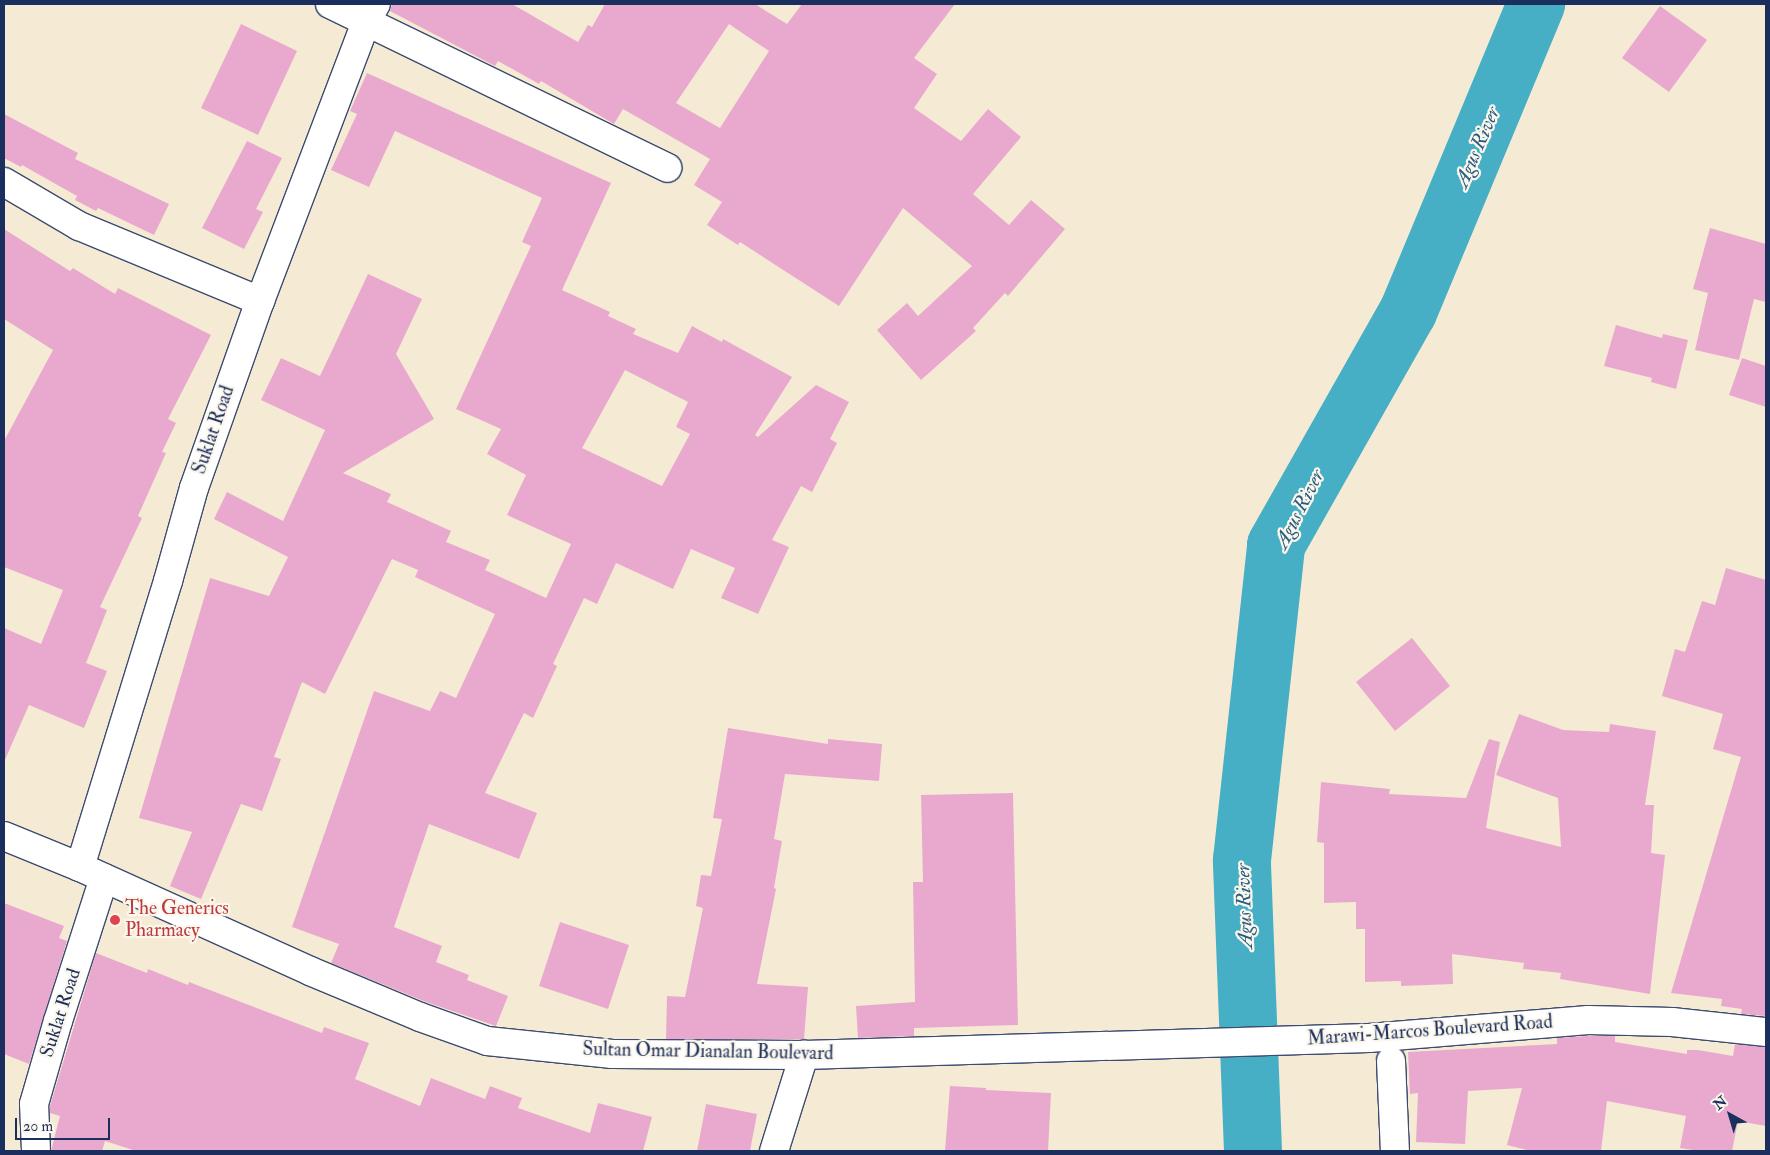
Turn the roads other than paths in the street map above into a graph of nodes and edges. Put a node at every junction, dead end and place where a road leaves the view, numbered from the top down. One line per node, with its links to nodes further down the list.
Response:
1 (330, 4): 2 (street)
2 (372, 12): 3 (street); 5 (street, Suklat Road)
3 (667, 168)
4 (4, 182): 5 (street)
5 (260, 302): 7 (street, Suklat Road)
6 (4, 836): 7 (street, Sultan Omar Dianalan Boulevard)
7 (80, 867): 8 (street, Sultan Omar Dianalan Boulevard)
8 (104, 878): 11 (street, Sultan Omar Dianalan Boulevard); 13 (street, Suklat Road)
9 (1766, 1032): 10 (street, Marawi-Marcos Boulevard Road)
10 (1094, 1045): 11 (street, Sultan Omar Dianalan Boulevard)
11 (804, 1055): 14 (street)
12 (1391, 1061): 15 (street)
13 (36, 1151)
14 (774, 1151)
15 (1395, 1151)

